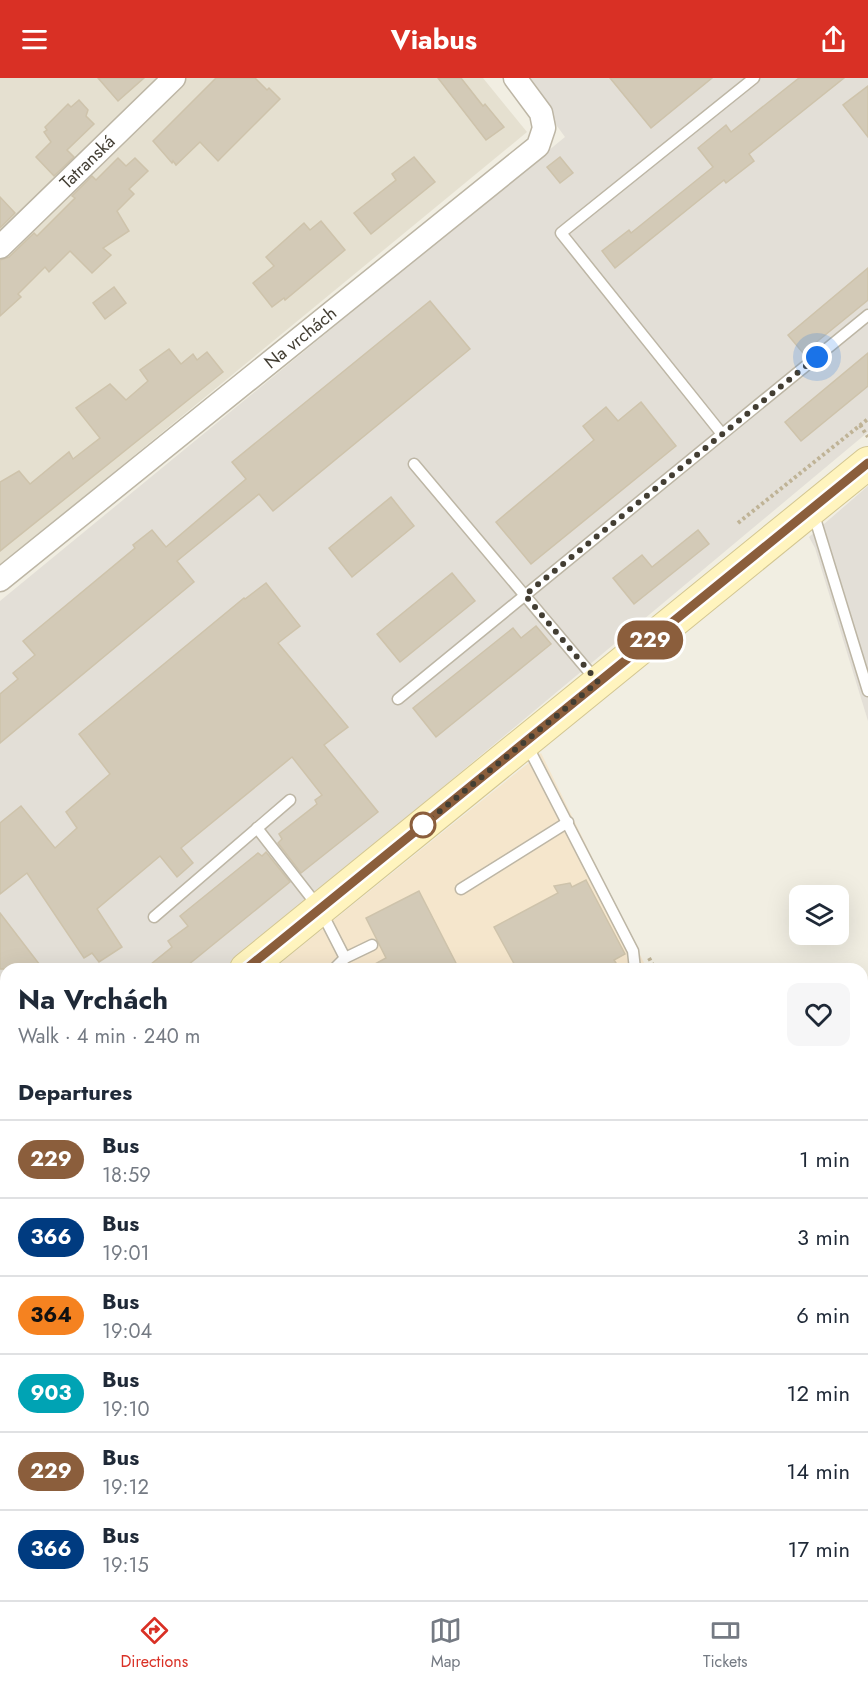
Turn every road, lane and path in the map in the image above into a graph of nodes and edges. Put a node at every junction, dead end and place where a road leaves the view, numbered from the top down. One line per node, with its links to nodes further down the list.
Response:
1 (174, 78): 4 (street, Tatranská)
2 (515, 78): 14 (street, Na vrchách)
3 (754, 78): 8 (lane)
4 (0, 247)
5 (868, 315): 8 (lane)
6 (868, 419): 7 (path)
7 (860, 425): 9 (path); 13 (path)
8 (722, 434): 15 (lane)
9 (868, 437)
10 (868, 463): 12 (main road)
11 (414, 464): 15 (lane)
12 (812, 509): 16 (main road); 17 (lane)
13 (738, 523)
14 (0, 580)
15 (525, 595): 16 (lane); 18 (lane)
16 (598, 682): 19 (main road)
17 (868, 691)
18 (398, 699)
19 (526, 742): 21 (lane); 24 (main road)
20 (291, 800): 22 (lane)
21 (568, 822): 23 (lane); 30 (lane)
22 (257, 828): 24 (lane); 25 (lane)
23 (461, 889)
24 (320, 909): 27 (lane); 28 (main road)
25 (154, 917)
26 (372, 945): 27 (lane)
27 (345, 958): 29 (lane)
28 (253, 963)
29 (340, 963)
30 (634, 963)

